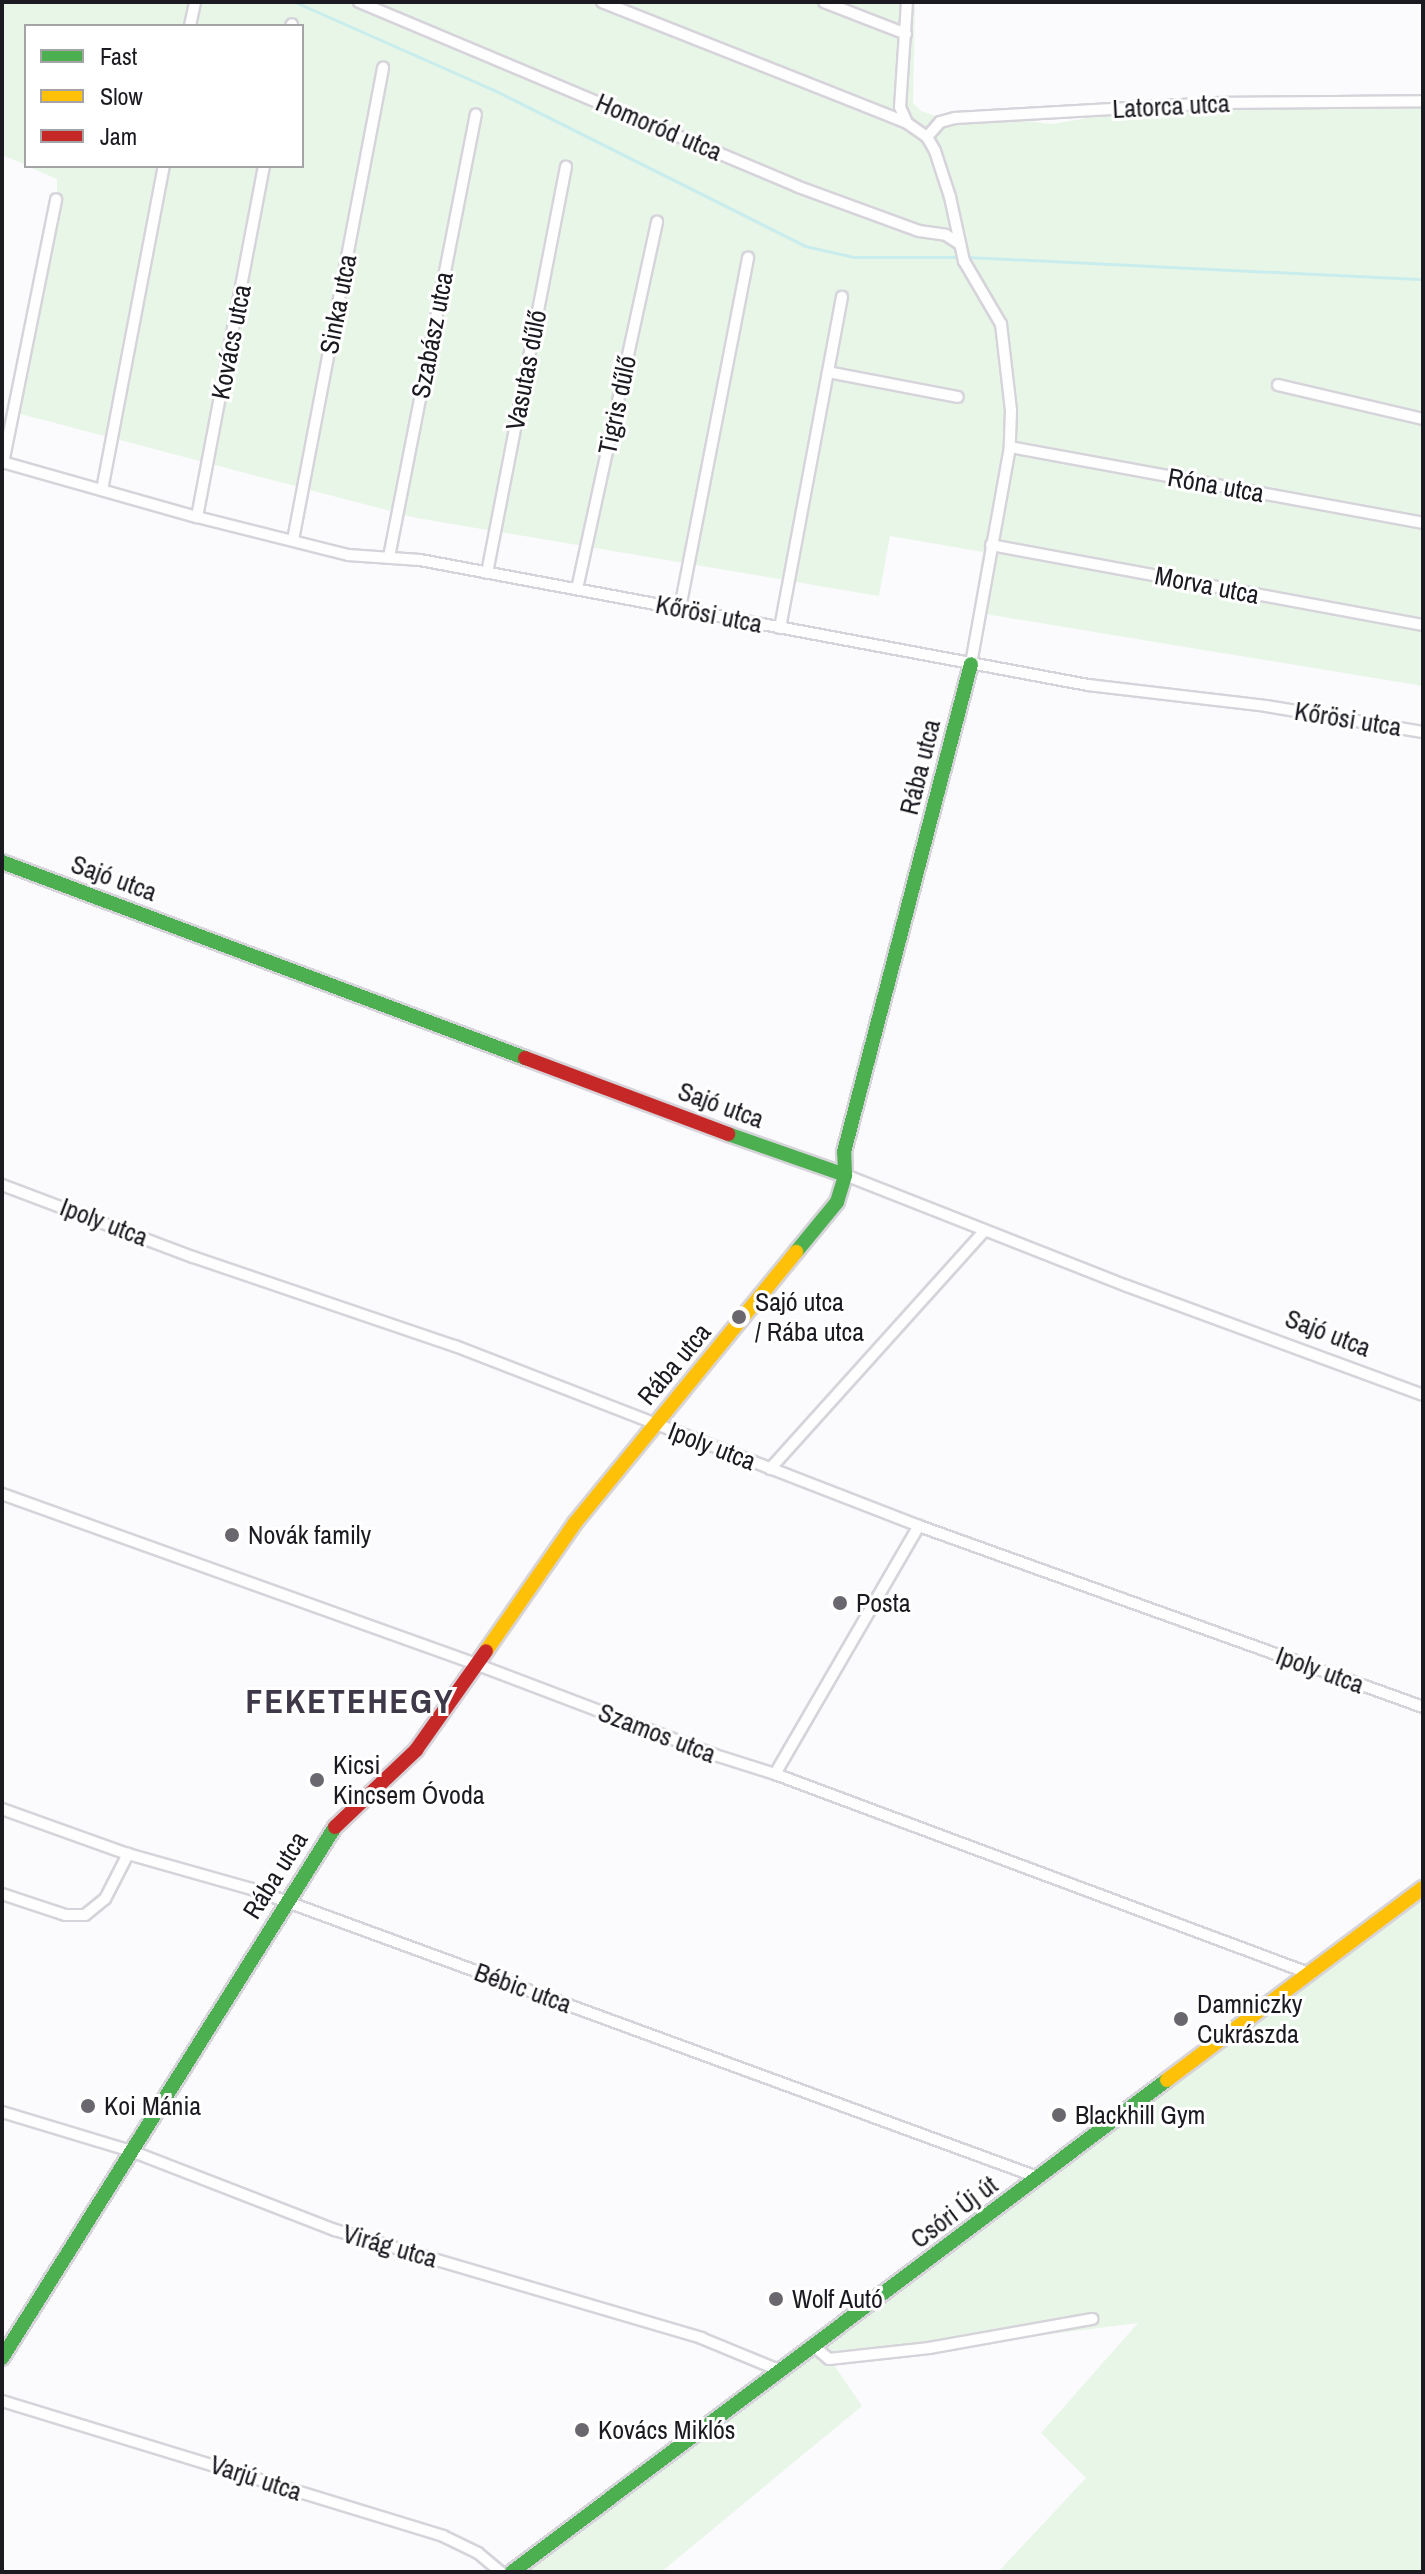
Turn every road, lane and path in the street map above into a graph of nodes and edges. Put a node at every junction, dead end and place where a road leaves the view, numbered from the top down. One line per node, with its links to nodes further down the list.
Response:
1 (195, 2): 6 (street)
2 (359, 2): 18 (street, Homoród utca)
3 (602, 2): 11 (street)
4 (824, 2): 7 (street)
5 (907, 2): 7 (street)
6 (190, 24)
7 (906, 34): 11 (street)
8 (383, 68): 30 (street, Sinka utca)
9 (1423, 101): 12 (street, Latorca utca)
10 (476, 114): 32 (street, Szabász utca)
11 (907, 123): 12 (street)
12 (927, 137): 18 (street, Rába utca)
13 (566, 167): 33 (street, Vasutas dűlő)
14 (164, 168): 27 (street)
15 (264, 168): 28 (street, Kovács utca)
16 (56, 199): 26 (street)
17 (657, 222): 34 (street, Tigris dűlő)
18 (962, 253): 25 (street, Rába utca)
19 (748, 258): 35 (street)
20 (842, 297): 21 (street)
21 (828, 372): 23 (street); 37 (street)
22 (1278, 385): 24 (street)
23 (958, 397)
24 (1423, 419)
25 (1010, 447): 29 (street, Róna utca); 31 (street, Rába utca)
26 (2, 462): 27 (street, Kőrösi utca)
27 (102, 490): 28 (street, Kőrösi utca)
28 (197, 517): 30 (street, Kőrösi utca)
29 (1423, 523)
30 (293, 540): 32 (street, Kőrösi utca)
31 (991, 545): 36 (street, Morva utca); 38 (street, Rába utca)
32 (389, 557): 33 (street, Kőrösi utca)
33 (487, 573): 34 (street, Kőrösi utca)
34 (577, 589): 35 (street, Kőrösi utca)
35 (680, 608): 37 (street, Kőrösi utca)
36 (1423, 625)
37 (780, 628): 38 (street, Kőrösi utca)
38 (971, 664): 39 (street, Kőrösi utca); 41 (street, Rába utca)
39 (1423, 732)
40 (2, 862): 41 (street, Sajó utca)
41 (845, 1175): 43 (street, Sajó utca); 45 (street, Rába utca)
42 (2, 1185): 45 (street, Ipoly utca)
43 (984, 1231): 44 (street, Sajó utca); 46 (street)
44 (1423, 1395)
45 (655, 1424): 46 (street, Ipoly utca); 49 (street, Rába utca)
46 (770, 1469): 48 (street, Ipoly utca)
47 (2, 1494): 49 (street, Szamos utca)
48 (919, 1526): 50 (street, Ipoly utca); 51 (street)
49 (473, 1663): 51 (street, Szamos utca); 56 (street, Rába utca)
50 (1423, 1707)
51 (775, 1774): 57 (street, Szamos utca)
52 (2, 1809): 53 (street, Bébic utca)
53 (128, 1854): 55 (street); 56 (street, Bébic utca)
54 (1423, 1888): 57 (street, Csóri Új út)
55 (2, 1894)
56 (287, 1902): 59 (street, Rába utca); 60 (street, Bébic utca)
57 (1311, 1974): 60 (street, Csóri Új út)
58 (2, 2112): 59 (street, Virág utca)
59 (131, 2151): 63 (street, Rába utca); 64 (street, Virág utca)
60 (1040, 2178): 62 (street, Csóri Új út)
61 (1092, 2319): 62 (street)
62 (815, 2347): 64 (street, Csóri Új út)
63 (2, 2358)
64 (781, 2371): 67 (street, Csóri Új út)
65 (2, 2401): 66 (street, Varjú utca)
66 (501, 2572)
67 (512, 2572)

